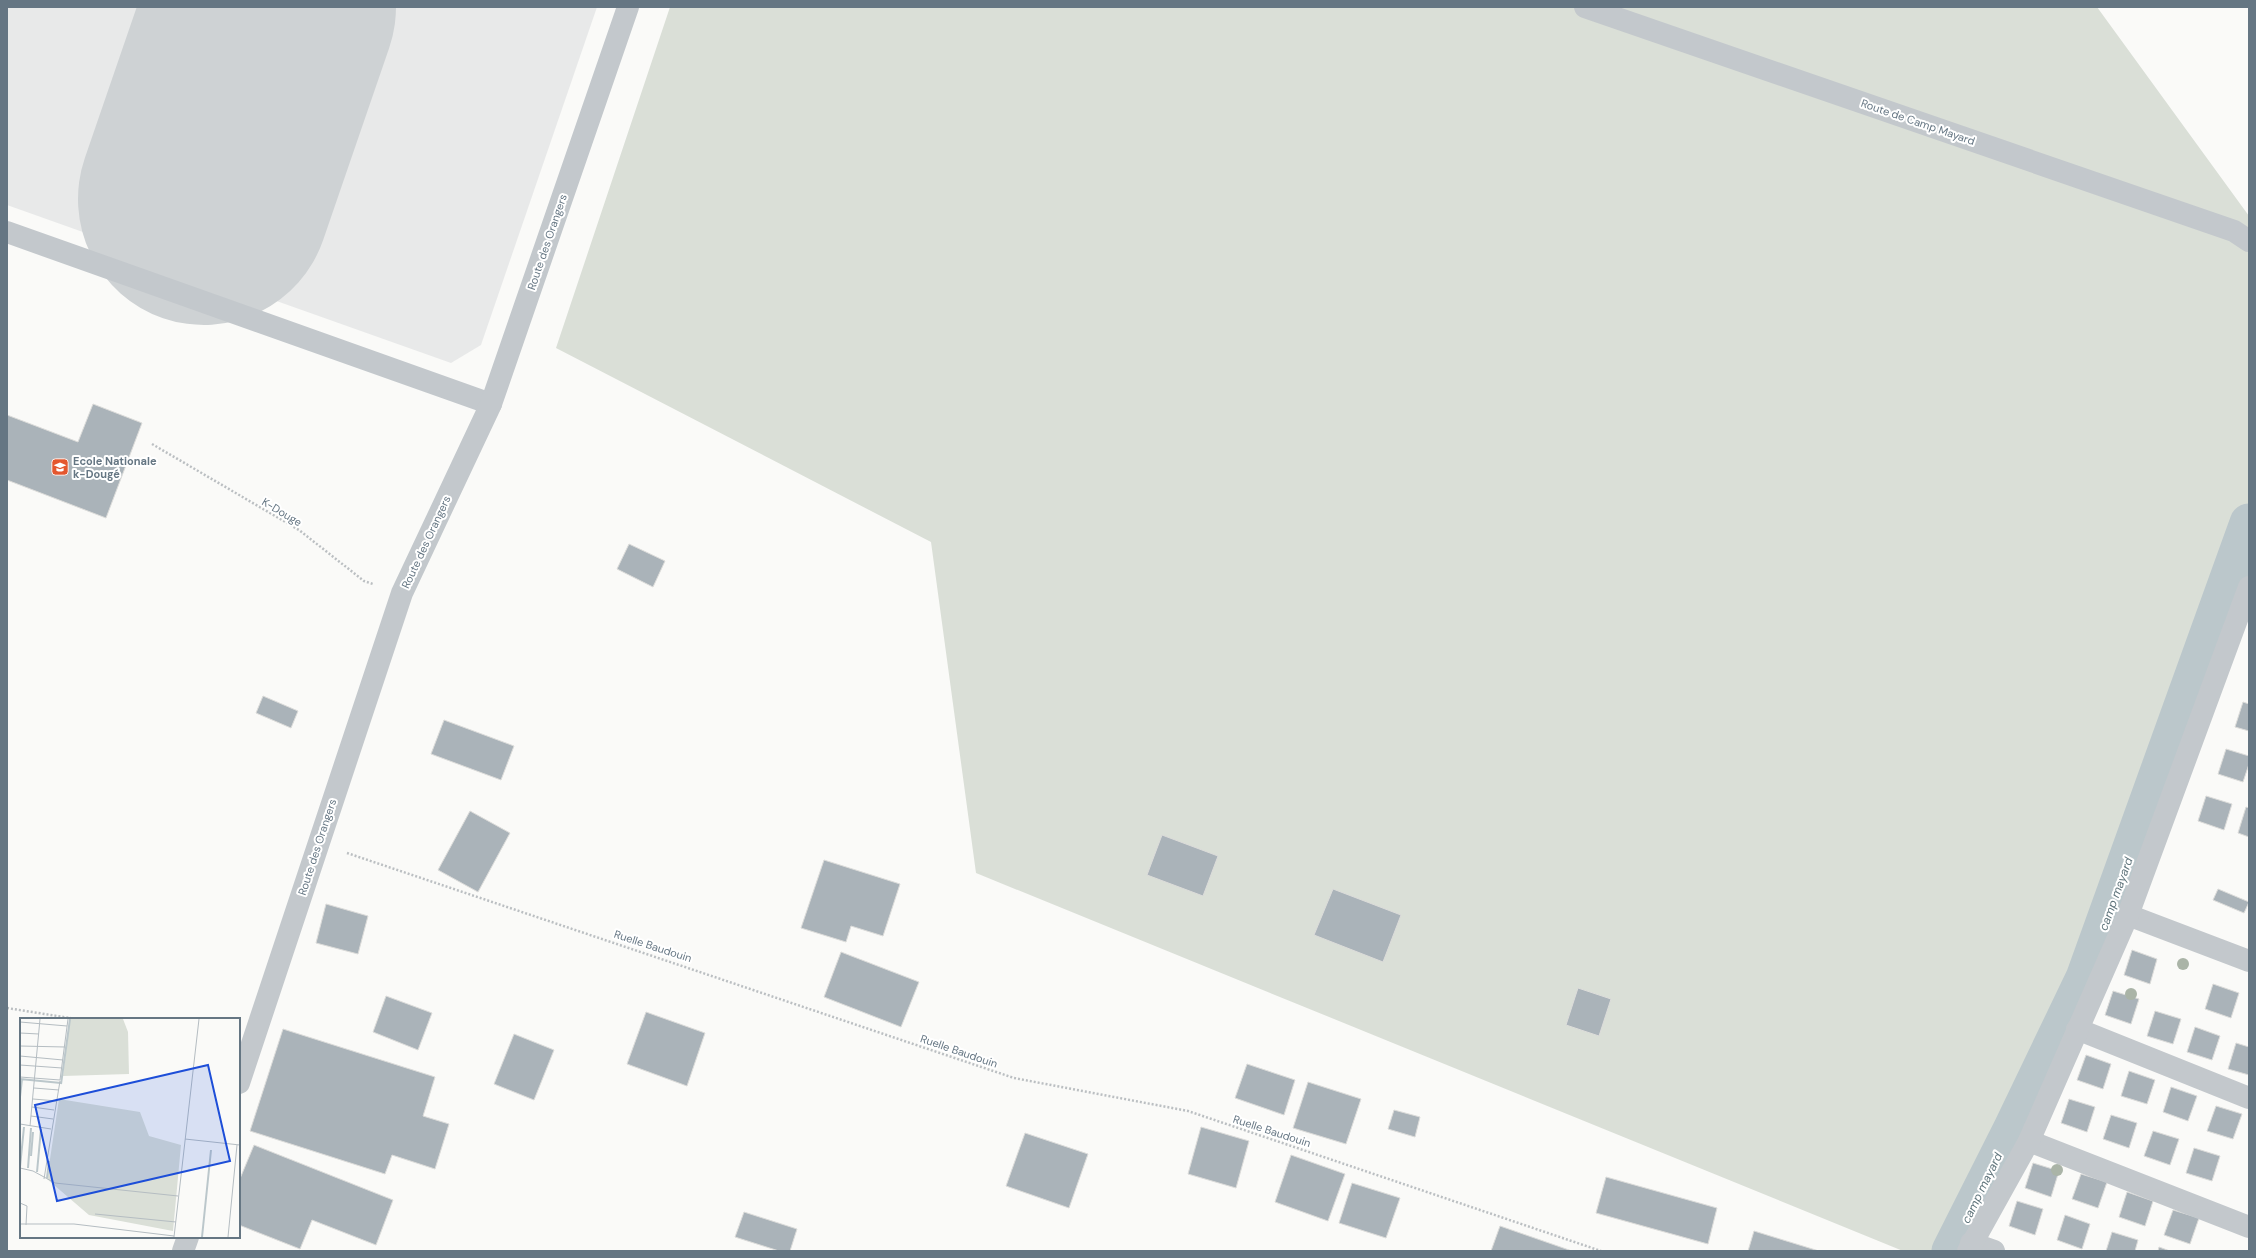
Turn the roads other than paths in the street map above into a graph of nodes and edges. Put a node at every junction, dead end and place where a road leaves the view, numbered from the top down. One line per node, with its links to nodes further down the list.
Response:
1 (628, 7): 5 (street, Route des Orangers)
2 (1585, 7): 4 (street, Route de Camp Mayard)
3 (7, 232): 5 (street)
4 (2249, 241)
5 (491, 404): 10 (street, Route des Orangers)
6 (2249, 587): 7 (street)
7 (2128, 914): 8 (street); 9 (street)
8 (2249, 961)
9 (2077, 1029): 11 (street); 12 (street)
10 (240, 1080)
11 (2249, 1098)
12 (2029, 1141): 13 (street); 15 (street)
13 (2249, 1227)
14 (188, 1238): 16 (street)
15 (1970, 1247): 17 (street)
16 (183, 1251)
17 (1994, 1251)

